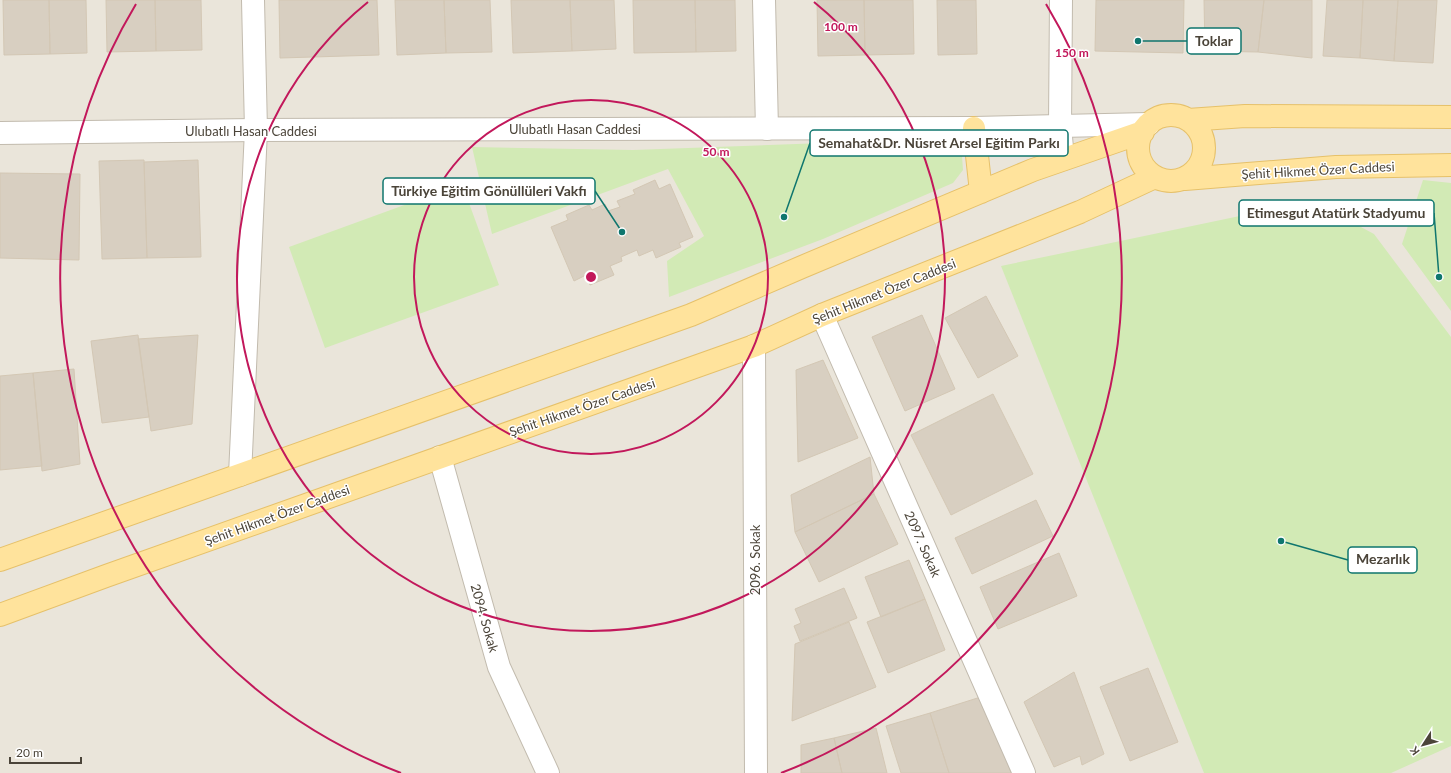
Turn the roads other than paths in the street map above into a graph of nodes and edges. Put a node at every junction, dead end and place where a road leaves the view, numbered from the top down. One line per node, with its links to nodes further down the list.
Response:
1 (254, 0): 10 (street)
2 (764, 0): 9 (street)
3 (1061, 0): 6 (street)
4 (1451, 117): 5 (main road)
5 (1188, 120): 8 (main road); 15 (main road)
6 (1060, 126): 7 (street, Ulubatlı Hasan Caddesi); 8 (street, Ulubatlı Hasan Caddesi); 12 (street)
7 (974, 128): 9 (street, Ulubatlı Hasan Caddesi); 16 (main road)
8 (1146, 128): 12 (main road); 14 (main road)
9 (767, 129): 10 (street, Ulubatlı Hasan Caddesi)
10 (256, 130): 11 (street, Ulubatlı Hasan Caddesi); 20 (street)
11 (0, 133)
12 (1063, 159): 16 (main road)
13 (1451, 165): 15 (main road, Şehit Hikmet Özer Caddesi)
14 (1155, 177): 15 (main road); 17 (main road, Şehit Hikmet Özer Caddesi)
15 (1185, 179)
16 (981, 192): 20 (main road)
17 (822, 315): 18 (main road, Şehit Hikmet Özer Caddesi); 25 (street, 2097. Sokak)
18 (754, 346): 19 (main road, Şehit Hikmet Özer Caddesi); 24 (street, 2096. Sokak)
19 (440, 457): 22 (main road, Şehit Hikmet Özer Caddesi); 23 (street, 2094. Sokak)
20 (240, 475): 21 (main road)
21 (0, 560)
22 (0, 616)
23 (548, 773)
24 (756, 773)
25 (1024, 773)

